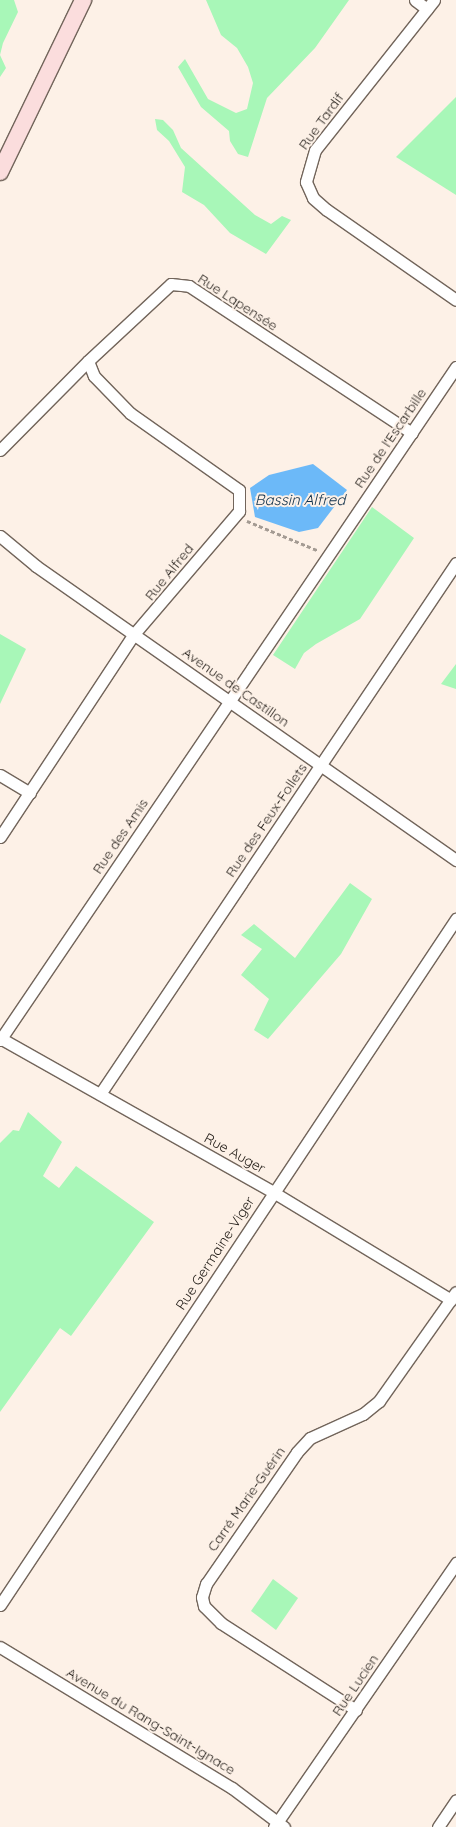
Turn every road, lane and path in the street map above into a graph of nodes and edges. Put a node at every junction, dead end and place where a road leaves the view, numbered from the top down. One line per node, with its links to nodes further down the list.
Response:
1 (83, 0): 4 (street)
2 (416, 0): 3 (street)
3 (430, 4): 5 (street, Rue Tardif)
4 (0, 172)
5 (456, 300)
6 (88, 360): 8 (street, Rue Lapensée); 9 (street, Rue Lapensée); 10 (street)
7 (456, 367): 8 (street, Rue de l'Escarbille)
8 (412, 432): 12 (street, Rue de l'Escarbille)
9 (0, 450)
10 (239, 511): 12 (path); 14 (street, Rue Alfred)
11 (0, 536): 14 (street, Avenue de Castillon)
12 (330, 554): 15 (street, Rue de l'Escarbille)
13 (456, 563): 17 (street, Rue des Feux-Follets)
14 (134, 634): 16 (street, Avenue de Castillon); 19 (street, Rue Alfred)
15 (265, 649): 16 (street, Rue des Amis)
16 (230, 701): 17 (street, Avenue de Castillon); 23 (street, Rue des Amis)
17 (321, 765): 21 (street, Avenue de Castillon); 24 (street, Rue des Feux-Follets)
18 (0, 775): 19 (street)
19 (30, 793): 20 (street, Rue Alfred)
20 (0, 837)
21 (456, 860)
22 (456, 919): 25 (street, Rue Germaine-Viger)
23 (0, 1039): 24 (street, Rue Auger)
24 (100, 1094): 25 (street, Rue Auger)
25 (273, 1192): 26 (street, Rue Auger); 28 (street, Rue Germaine-Viger)
26 (453, 1296): 30 (street, Carré Marie-Guérin)
27 (456, 1563): 30 (street, Rue Lucien)
28 (0, 1605)
29 (0, 1647): 32 (street, Avenue du Rang-Saint-Ignace)
30 (356, 1710): 32 (street, Rue Lucien)
31 (456, 1800): 33 (street)
32 (279, 1826)
33 (438, 1827)

